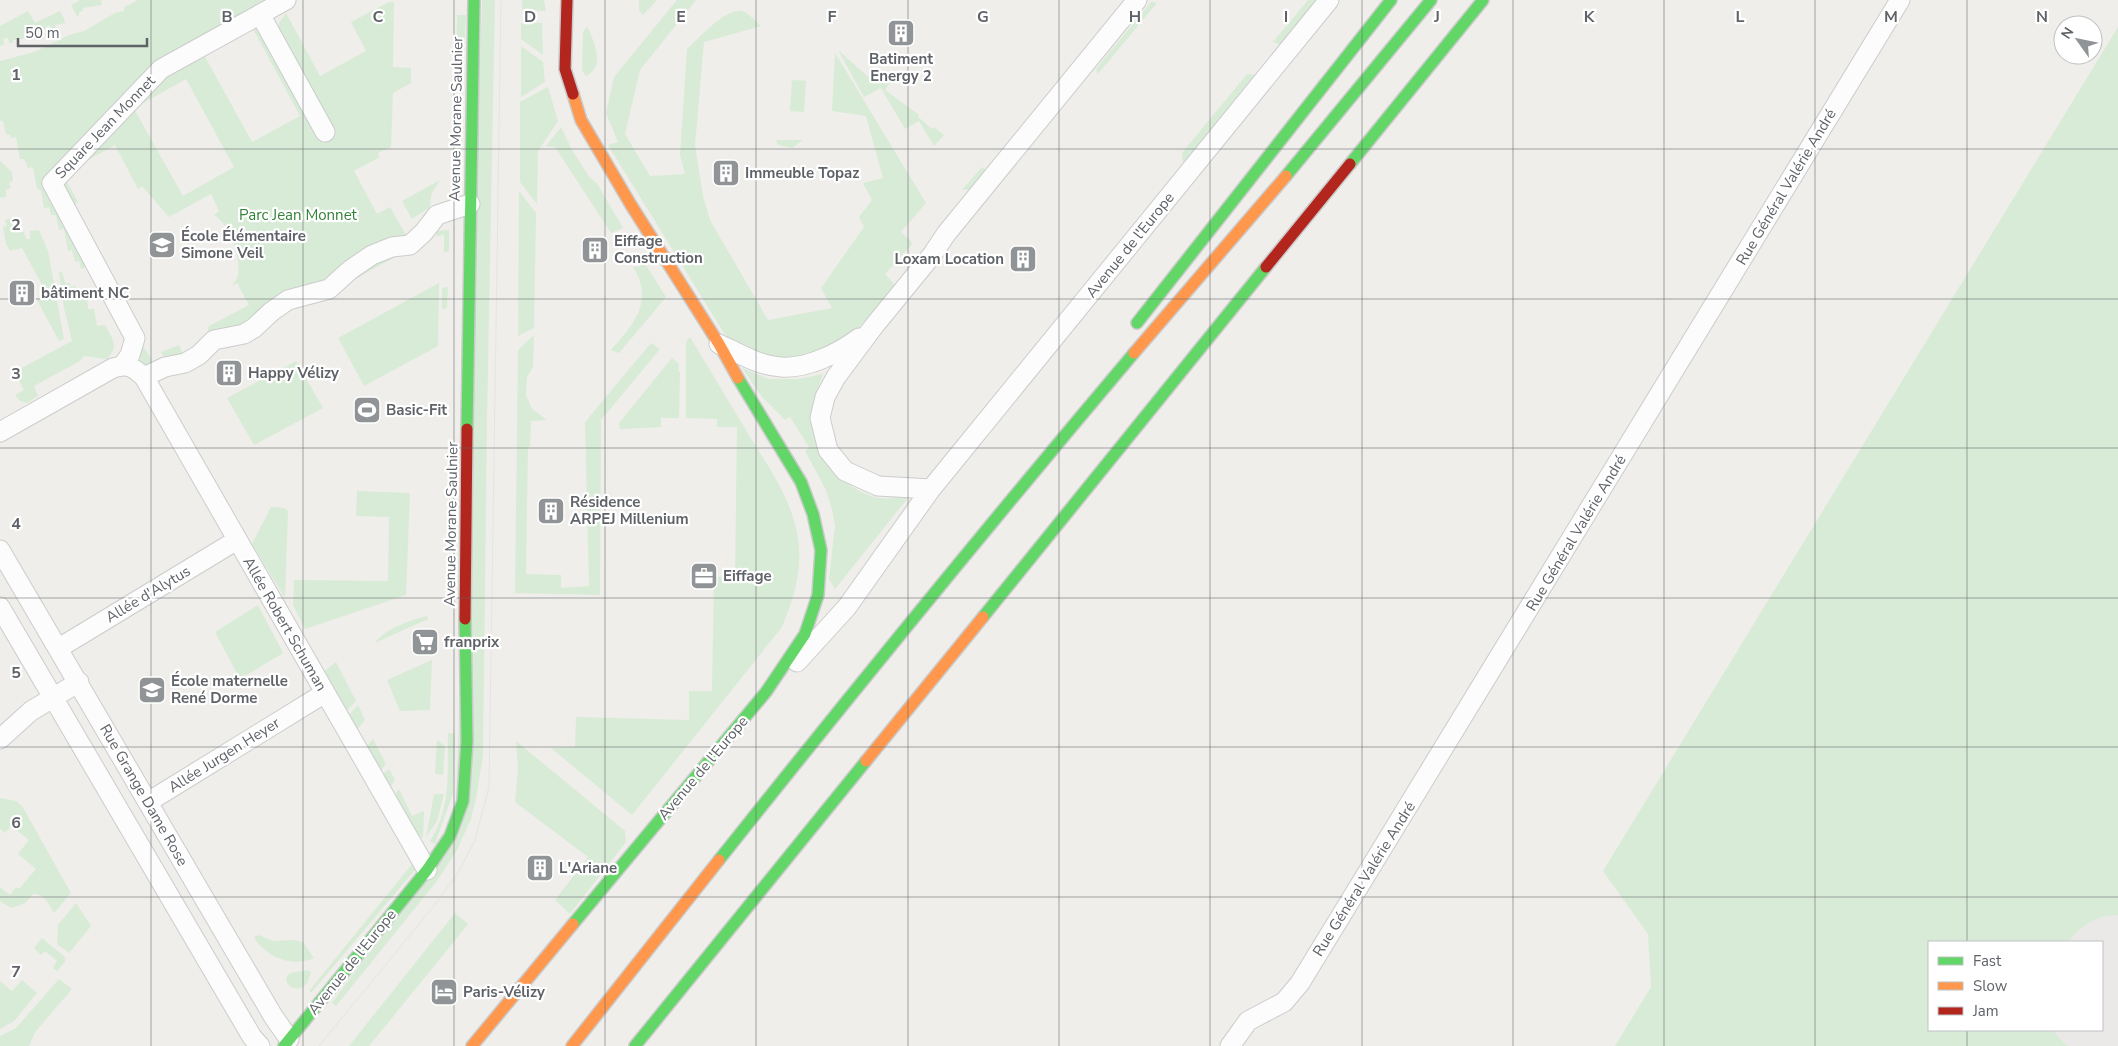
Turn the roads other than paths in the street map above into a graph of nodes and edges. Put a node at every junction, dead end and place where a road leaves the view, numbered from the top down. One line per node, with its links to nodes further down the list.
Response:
1 (286, 0): 11 (street, Square Jean Monnet)
2 (474, 0): 14 (main road, Avenue Morane Saulnier)
3 (567, 0): 17 (main road)
4 (1137, 0): 15 (street)
5 (1329, 0): 23 (street, Avenue de l'Europe)
6 (1391, 0): 16 (main road)
7 (1431, 0): 22 (main road)
8 (1483, 0): 12 (main road)
9 (1900, 0): 41 (street, Rue Général Valérie André)
10 (1488, 13): 12 (main road)
11 (260, 14): 13 (street); 18 (street, Square Jean Monnet)
12 (1421, 76): 40 (main road)
13 (325, 132)
14 (470, 204): 19 (street); 34 (main road, Avenue Morane Saulnier)
15 (874, 326): 17 (street); 23 (street)
16 (1128, 335)
17 (719, 344): 29 (main road)
18 (123, 365): 19 (street); 21 (street)
19 (144, 377): 24 (street, Allée Robert Schuman)
20 (1082, 397): 22 (main road)
21 (0, 432)
22 (1035, 470): 39 (main road)
23 (931, 489): 29 (street, Avenue de l'Europe)
24 (237, 540): 27 (street, Allée d'Alytus); 30 (street, Allée Robert Schuman)
25 (0, 550): 27 (street, Rue Grange Dame Rose)
26 (0, 607): 31 (street, Rue Grange Dame Rose)
27 (59, 648): 28 (street, Rue Grange Dame Rose)
28 (79, 682): 31 (street); 33 (street, Rue Grange Dame Rose)
29 (766, 692): 38 (main road, Avenue de l'Europe)
30 (324, 693): 33 (street, Allée Jurgen Heyer); 35 (street, Allée Robert Schuman)
31 (52, 697): 32 (street); 37 (street, Rue Grange Dame Rose)
32 (0, 739)
33 (148, 802): 36 (street, Rue Grange Dame Rose)
34 (450, 836): 35 (main road, Avenue de l'Europe)
35 (427, 870): 36 (main road, Avenue de l'Europe)
36 (291, 1044)
37 (260, 1046)
38 (472, 1046)
39 (572, 1046)
40 (635, 1046)
41 (1230, 1046)

